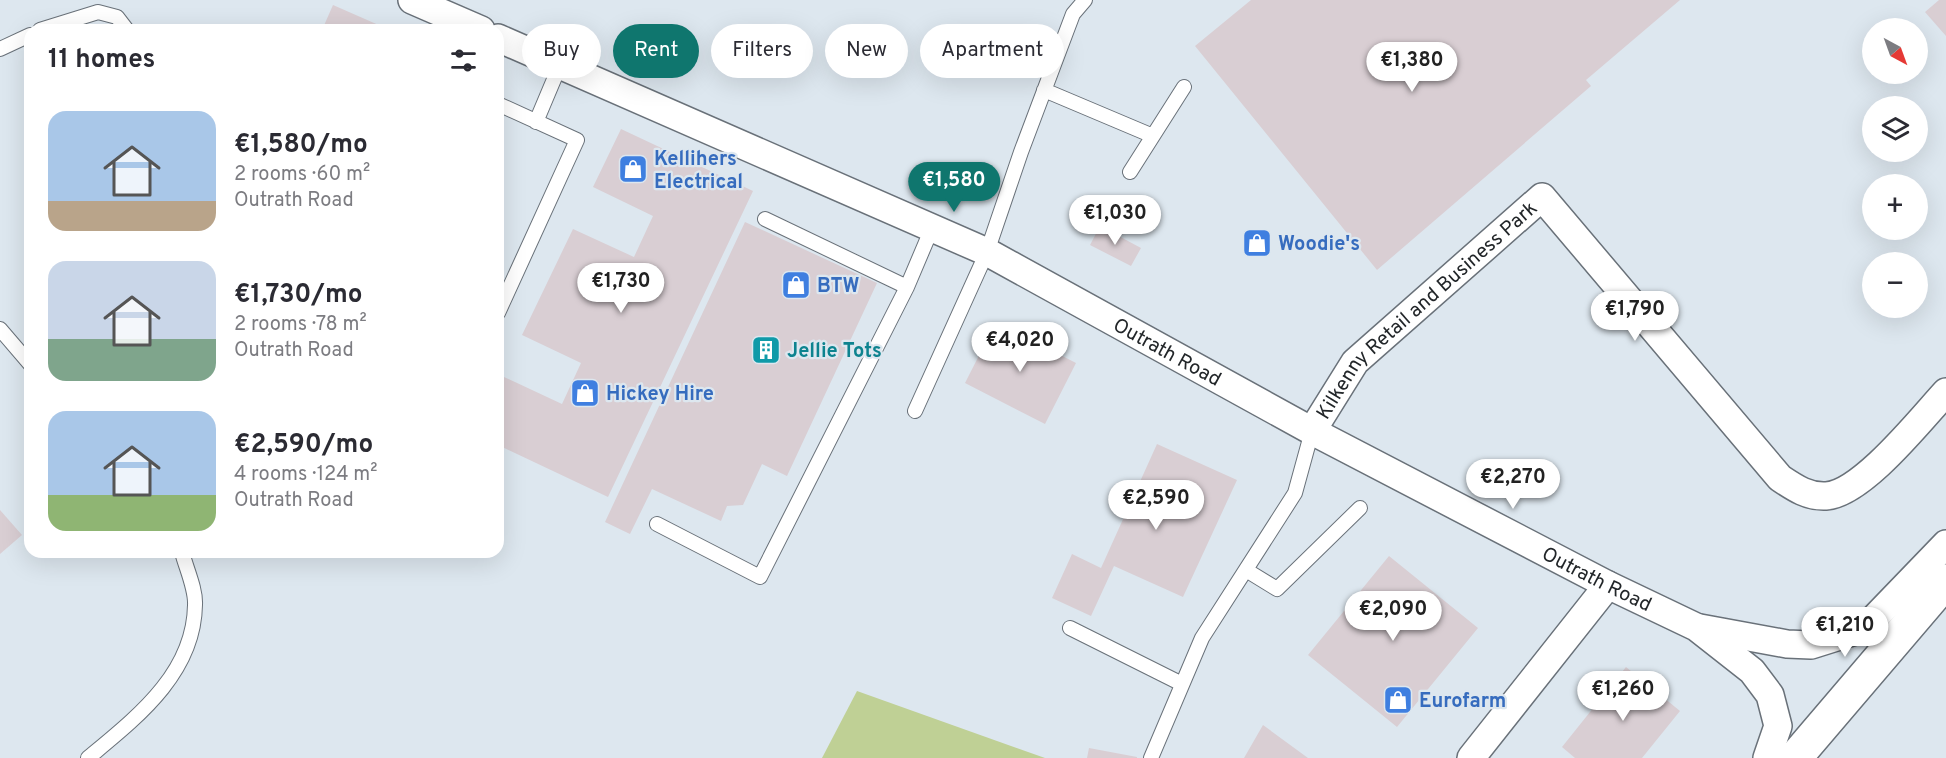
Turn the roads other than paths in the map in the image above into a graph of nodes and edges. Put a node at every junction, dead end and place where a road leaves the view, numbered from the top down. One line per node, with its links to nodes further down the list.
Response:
1 (412, 0): 5 (street)
2 (1085, 0): 13 (lane)
3 (59, 24): 4 (lane)
4 (122, 24)
5 (466, 24)
6 (24, 38): 9 (lane)
7 (504, 41): 8 (street, Outrath Road)
8 (522, 48)
9 (0, 49)
10 (555, 78): 15 (lane)
11 (590, 78): 19 (street, Outrath Road)
12 (1184, 87): 16 (lane)
13 (1044, 90): 16 (lane); 20 (lane)
14 (504, 107): 15 (lane)
15 (537, 122): 22 (lane)
16 (1153, 136): 17 (lane)
17 (1130, 172)
18 (765, 219): 21 (lane)
19 (932, 228): 20 (street, Outrath Road); 21 (lane)
20 (987, 252): 26 (lane); 27 (street, Outrath Road)
21 (907, 287): 29 (lane)
22 (504, 300)
23 (0, 329): 24 (lane)
24 (24, 356)
25 (1946, 393): 27 (street, Kilkenny Retail and Business Park)
26 (915, 411)
27 (1312, 431): 32 (lane); 34 (street, Outrath Road)
28 (1360, 508): 32 (lane)
29 (657, 524)
30 (1946, 544): 35 (street, Outrath Road)
31 (184, 558): 38 (lane)
32 (1246, 570): 37 (lane)
33 (1946, 581): 42 (highway)
34 (1608, 585): 35 (street, Outrath Road); 40 (street)
35 (1696, 627): 41 (street, Outrath Road)
36 (1070, 628): 37 (lane)
37 (1182, 684): 39 (lane)
38 (88, 758)
39 (1151, 758)
40 (1470, 758)
41 (1767, 758)
42 (1795, 758)

